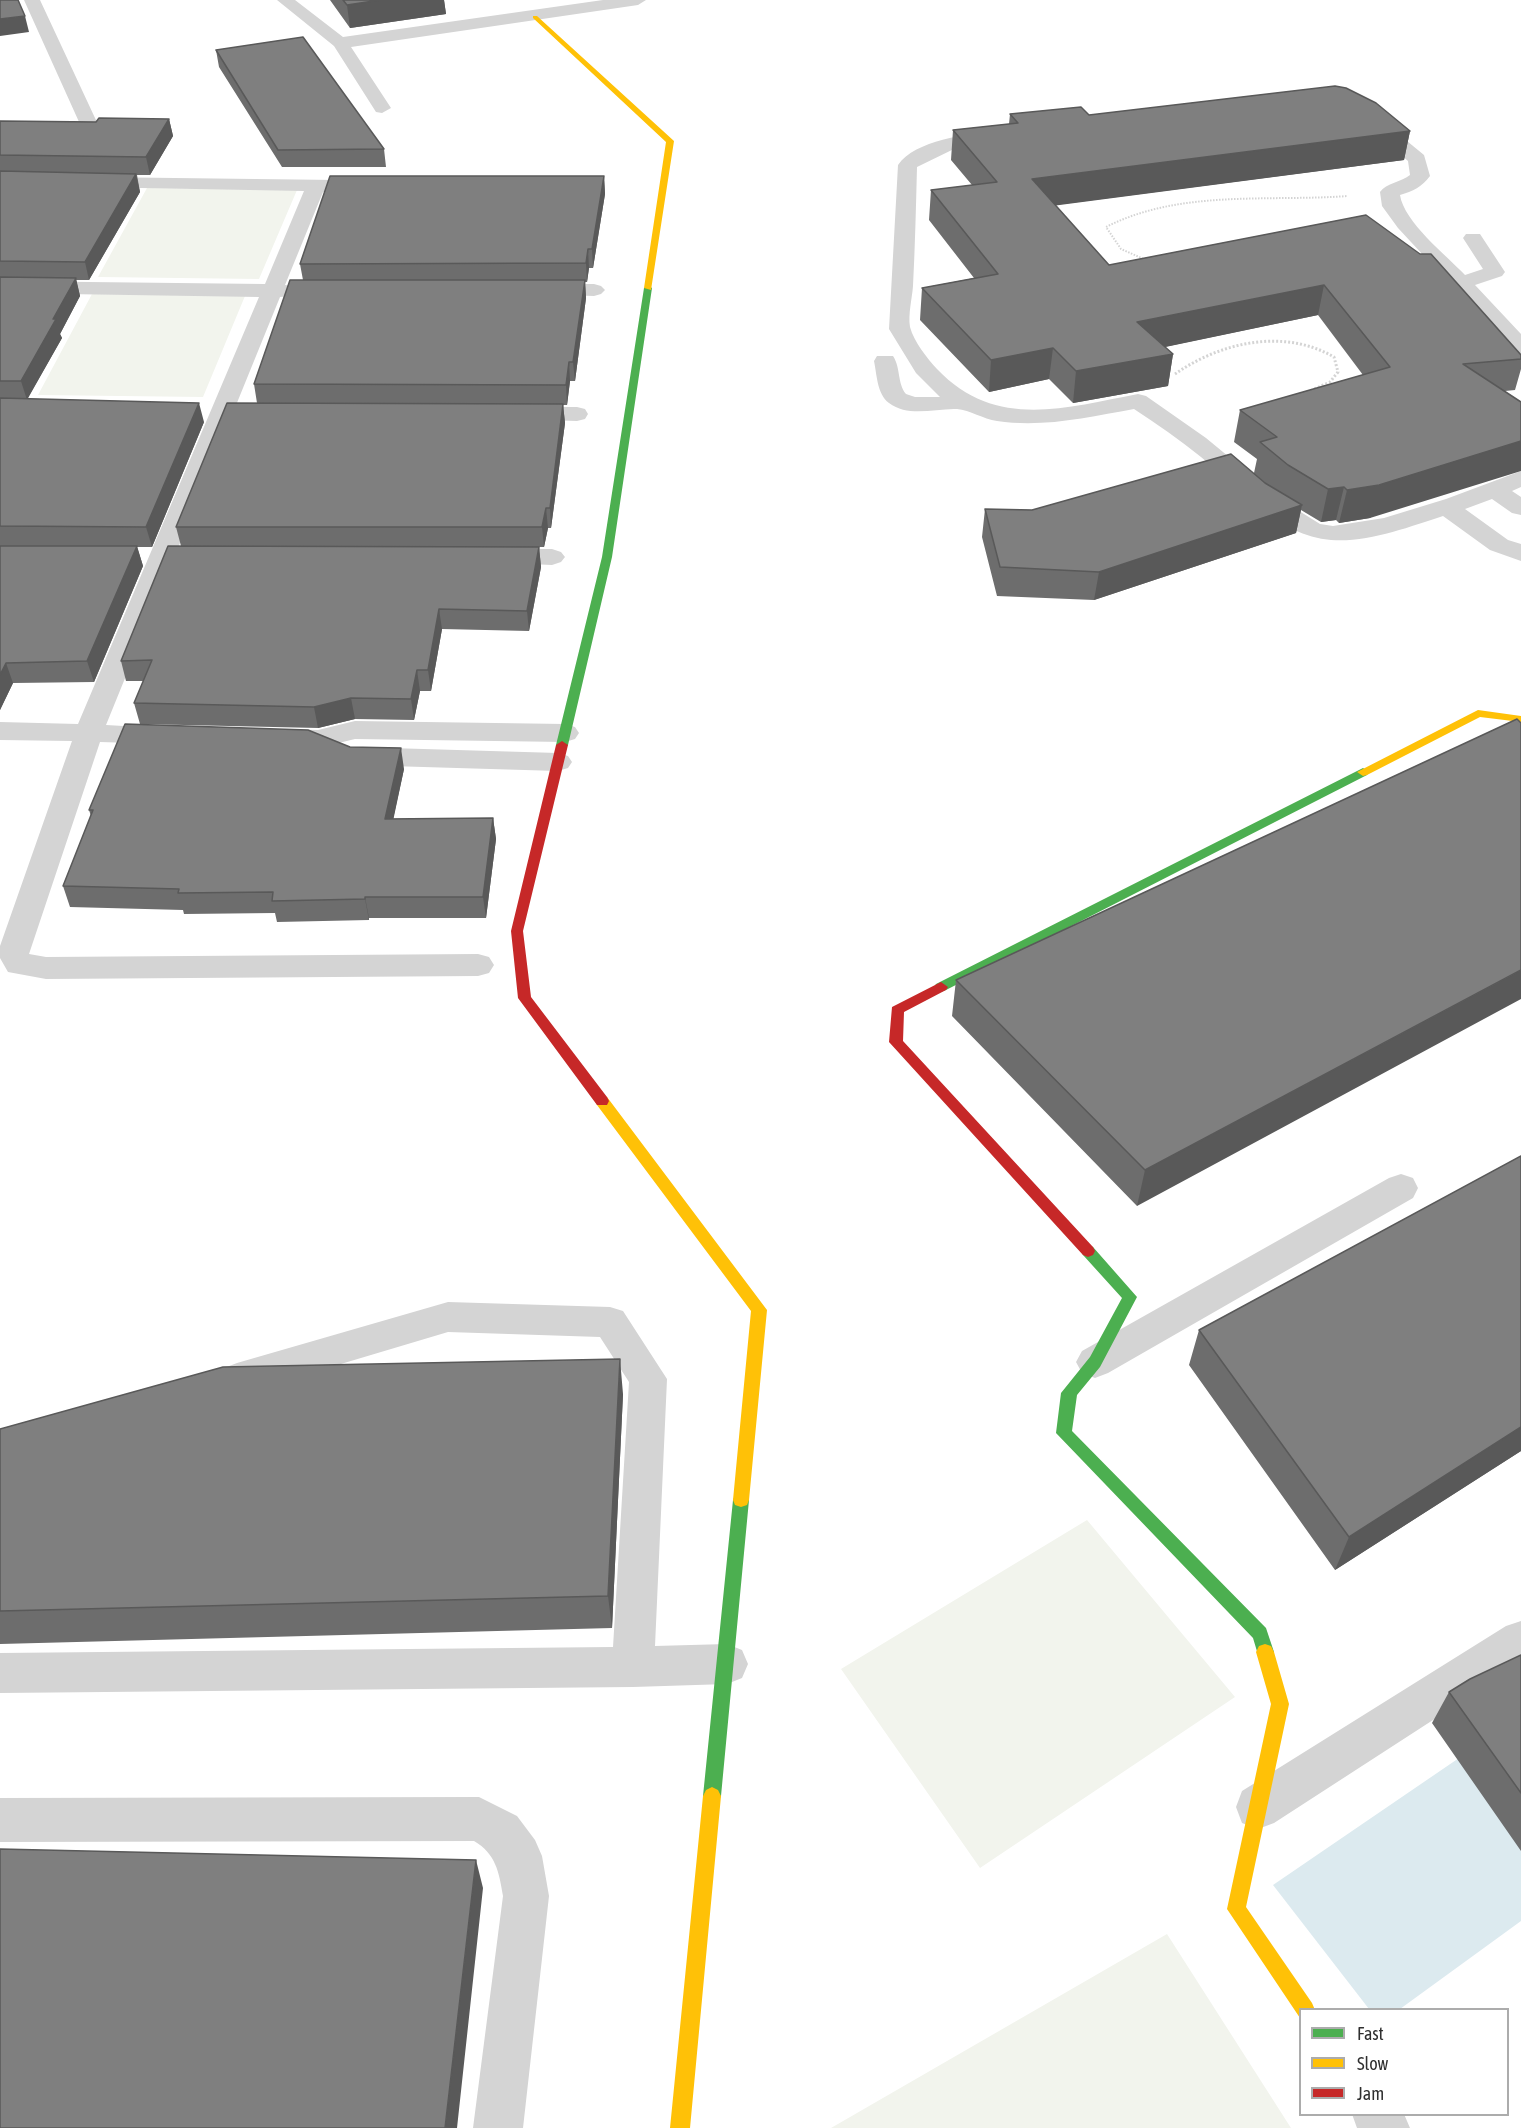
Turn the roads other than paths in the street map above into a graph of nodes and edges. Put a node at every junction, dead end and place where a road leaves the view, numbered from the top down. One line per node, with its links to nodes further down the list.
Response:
1 (32, 0): 8 (street)
2 (285, 0): 5 (street)
3 (638, 0): 4 (street)
4 (535, 17): 5 (street); 37 (street)
5 (340, 43): 6 (street)
6 (382, 108)
7 (1356, 113): 14 (street)
8 (93, 133)
9 (1012, 135): 22 (street)
10 (70, 182): 11 (street)
11 (316, 186): 12 (street); 18 (street)
12 (351, 186)
13 (1473, 238): 14 (street)
14 (1461, 283): 20 (street)
15 (0, 287): 18 (street)
16 (522, 290): 17 (street)
17 (594, 290)
18 (272, 291): 19 (street); 23 (street)
19 (308, 291)
20 (1521, 347)
21 (885, 361): 22 (street)
22 (962, 402): 29 (street)
23 (209, 413): 24 (street); 36 (street)
24 (244, 413)
25 (494, 414): 26 (street)
26 (577, 414)
27 (1521, 478): 28 (street)
28 (1495, 490): 29 (street); 30 (street)
29 (1445, 506): 31 (street)
30 (1521, 508)
31 (1521, 553)
32 (469, 557): 33 (street)
33 (552, 557)
34 (1521, 718): 44 (street)
35 (0, 731): 36 (street)
36 (89, 732): 38 (street); 42 (street)
37 (565, 734): 40 (street); 41 (street)
38 (192, 735)
39 (261, 737): 40 (street)
40 (318, 739): 41 (street)
41 (558, 762): 47 (street)
42 (478, 965)
43 (1401, 1188): 44 (street)
44 (1095, 1362): 50 (street)
45 (207, 1388): 48 (street)
46 (1521, 1640): 50 (street)
47 (727, 1664): 48 (street); 54 (street)
48 (633, 1666): 49 (street)
49 (0, 1673)
50 (1258, 1807): 52 (street)
51 (0, 1820): 53 (street)
52 (1304, 2008)
53 (498, 2128)
54 (680, 2128)

